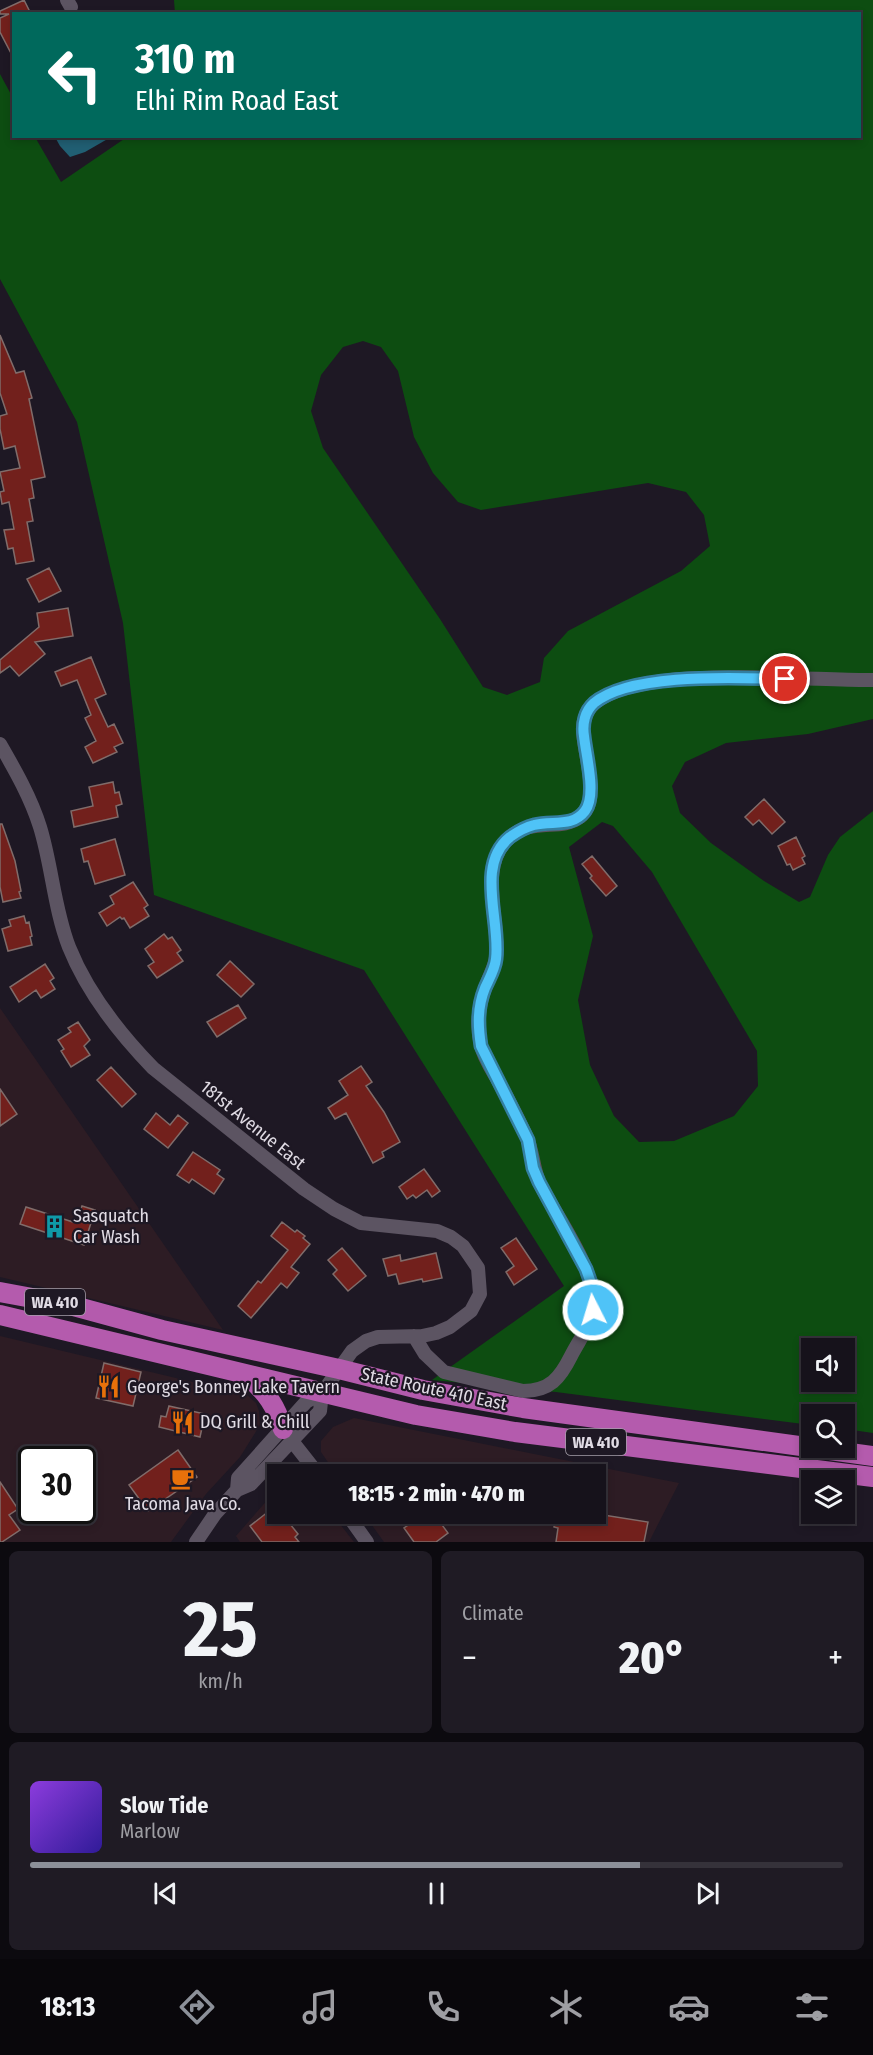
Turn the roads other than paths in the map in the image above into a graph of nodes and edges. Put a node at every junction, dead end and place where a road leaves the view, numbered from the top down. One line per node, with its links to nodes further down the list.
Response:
1 (873, 680): 5 (street)
2 (0, 744): 5 (street, 181st Avenue East)
3 (0, 1292): 6 (highway, State Route 410 East / WA 410)
4 (0, 1315): 7 (highway, State Route 410 East / WA 410)
5 (414, 1336): 6 (street, 181st Avenue East)
6 (339, 1369): 8 (street, 181st Avenue East); 10 (highway, State Route 410 East / WA 410)
7 (246, 1376): 8 (highway, State Route 410 East / WA 410); 9 (highway)
8 (322, 1393): 9 (street, 181st Avenue East); 12 (highway, State Route 410 East / WA 410)
9 (288, 1435): 11 (street); 14 (street, 181st Avenue East)
10 (873, 1456)
11 (310, 1464)
12 (873, 1476)
13 (354, 1524): 15 (street)
14 (196, 1542)
15 (367, 1542)

